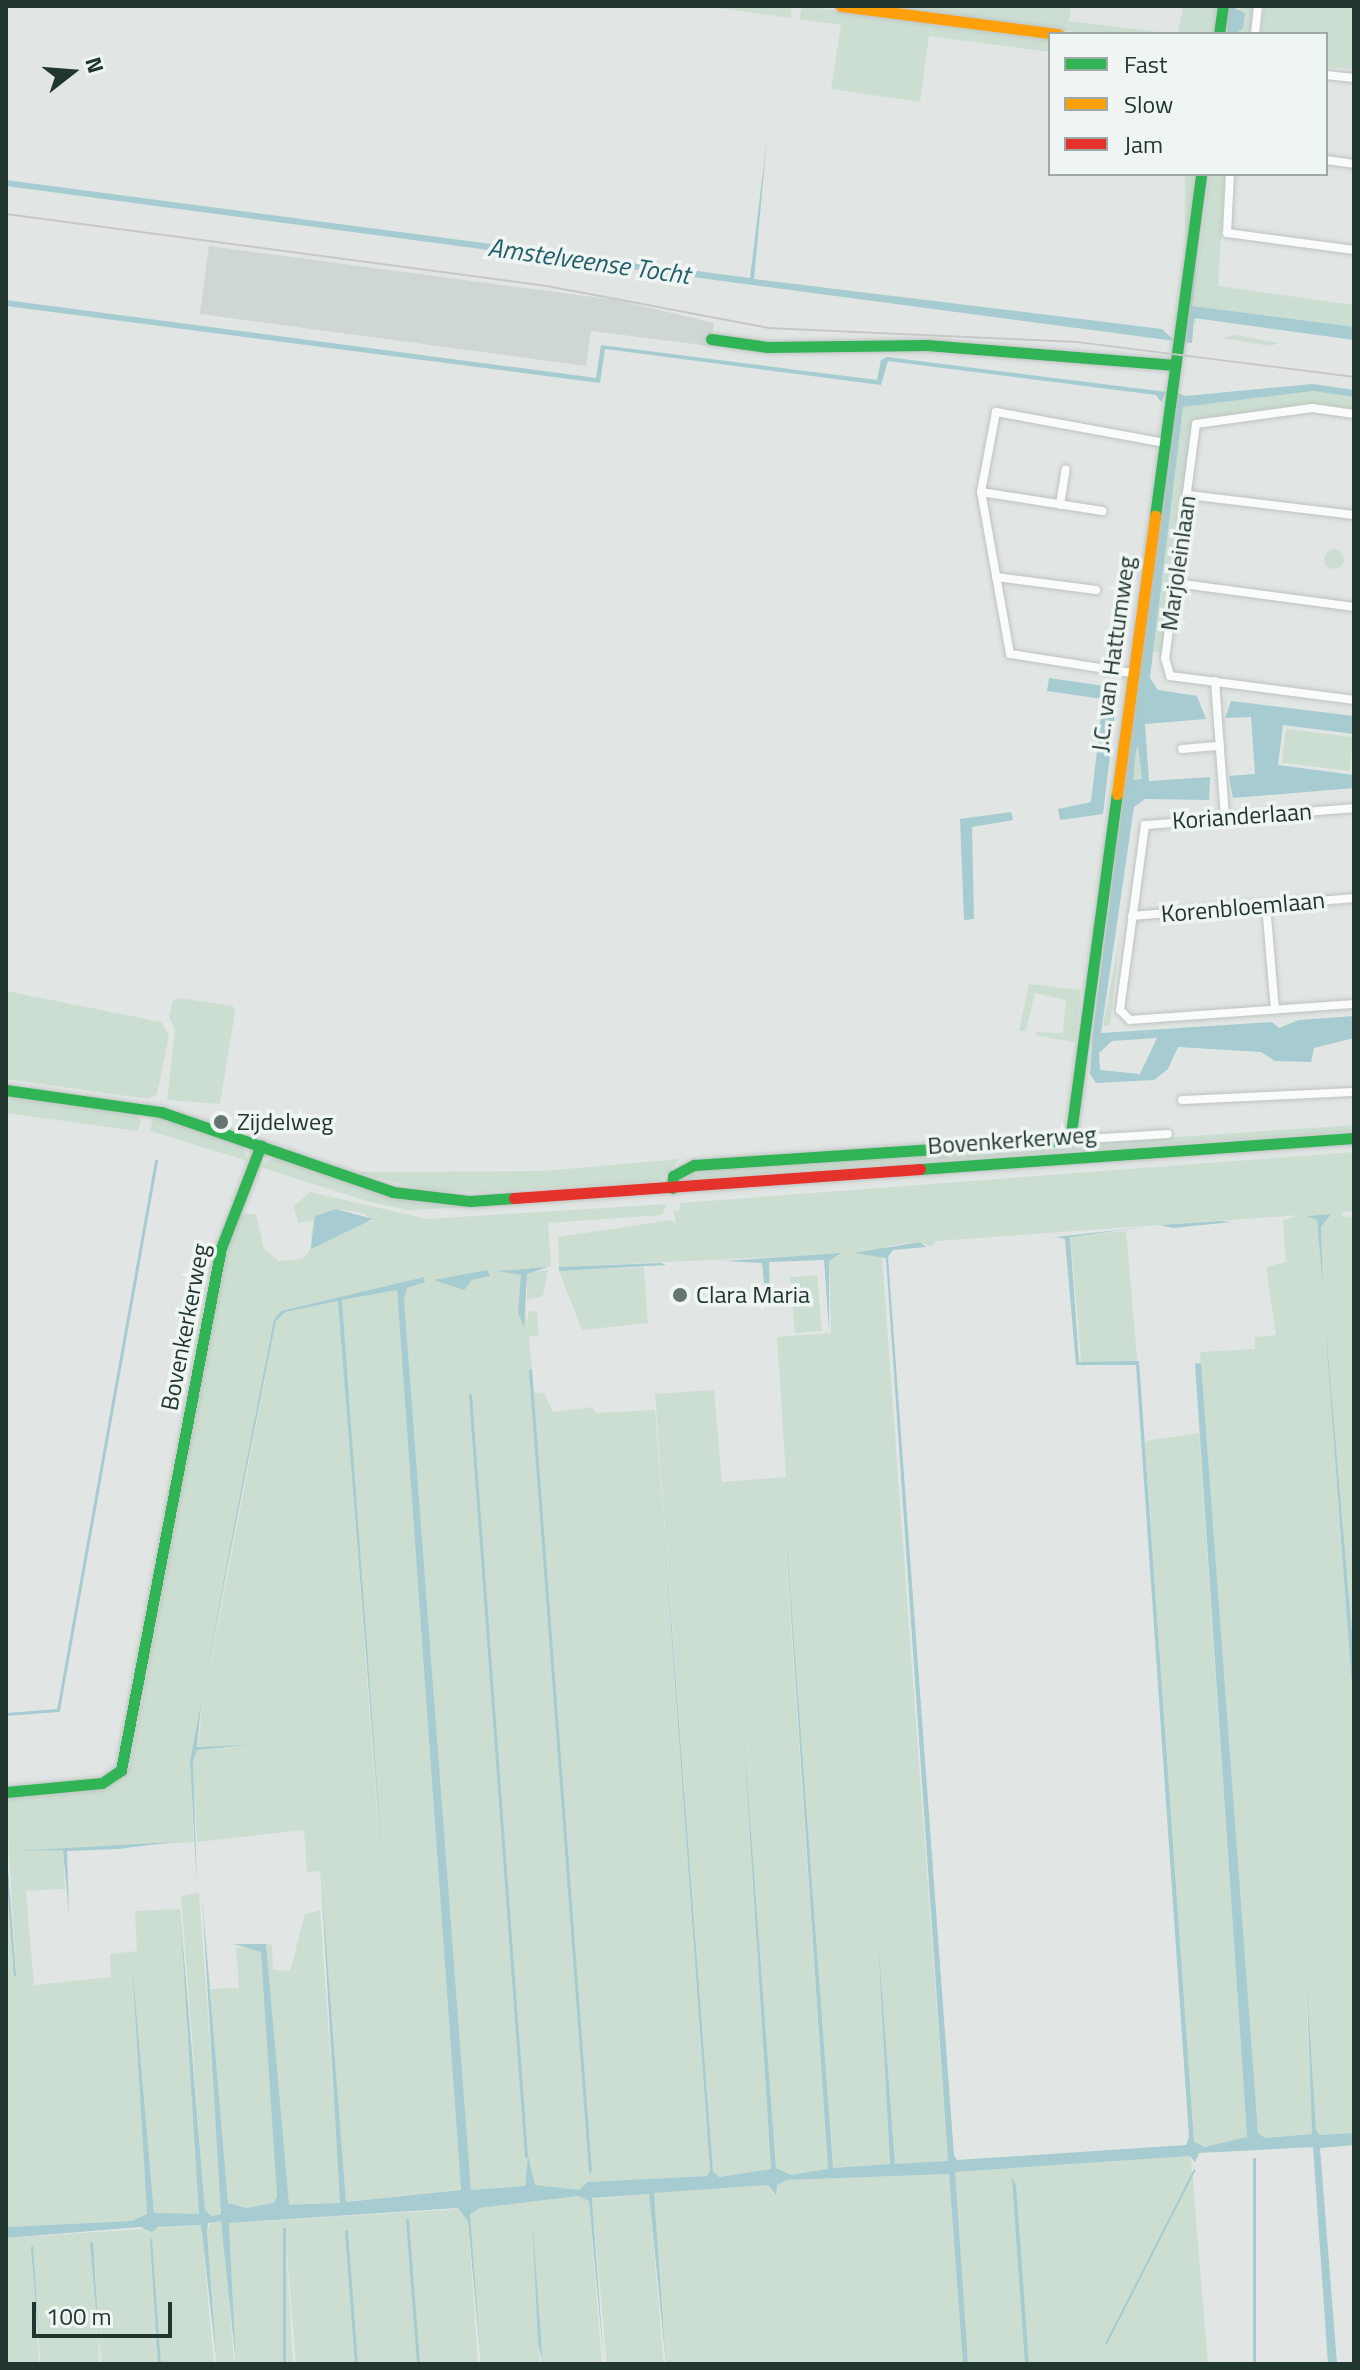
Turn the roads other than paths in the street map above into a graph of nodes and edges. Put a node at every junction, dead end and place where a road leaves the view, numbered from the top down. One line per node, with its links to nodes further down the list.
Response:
1 (841, 6): 6 (street)
2 (1223, 6): 4 (street)
3 (1258, 6): 5 (street)
4 (1219, 32)
5 (1255, 32)
6 (1048, 33)
7 (1328, 75): 8 (street)
8 (1354, 78)
9 (1328, 160): 10 (street)
10 (1354, 164)
11 (1201, 176): 15 (street, J.C. van Hattumweg)
12 (1230, 176): 13 (street)
13 (1354, 250)
14 (711, 339): 15 (street)
15 (1175, 365): 17 (street, J.C. van Hattumweg)
16 (1354, 414): 20 (street, Marjoleinlaan)
17 (1165, 443): 19 (street); 28 (street, J.C. van Hattumweg)
18 (1066, 469): 21 (street)
19 (981, 492): 21 (street); 24 (street)
20 (1188, 495): 23 (street); 25 (street, Marjoleinlaan)
21 (1060, 505): 22 (street)
22 (1103, 511)
23 (1354, 515)
24 (996, 577): 26 (street); 28 (street)
25 (1175, 583): 27 (street); 29 (street, Marjoleinlaan)
26 (1096, 590)
27 (1354, 607)
28 (1132, 673): 45 (street, J.C. van Hattumweg)
29 (1215, 681): 30 (street, Marjoleinlaan); 31 (street)
30 (1354, 700)
31 (1220, 746): 32 (street); 34 (street)
32 (1182, 749)
33 (1354, 808): 34 (street, Korianderlaan)
34 (1225, 817): 37 (street, Korianderlaan)
35 (1354, 898): 36 (street, Korenbloemlaan)
36 (1266, 905): 37 (street, Korenbloemlaan); 39 (street)
37 (1132, 916): 39 (street, Korianderlaan)
38 (1354, 1004): 39 (street, Korianderlaan)
39 (1275, 1010)
40 (6, 1090): 46 (street)
41 (1354, 1092): 42 (street)
42 (1182, 1100)
43 (1168, 1134): 45 (street, Bovenkerkerweg)
44 (1354, 1138): 47 (street, Bovenkerkerweg)
45 (1070, 1140): 47 (street, Bovenkerkerweg)
46 (261, 1145): 47 (street, Bovenkerkerweg); 48 (street, Bovenkerkerweg)
47 (672, 1194)
48 (6, 1792)

